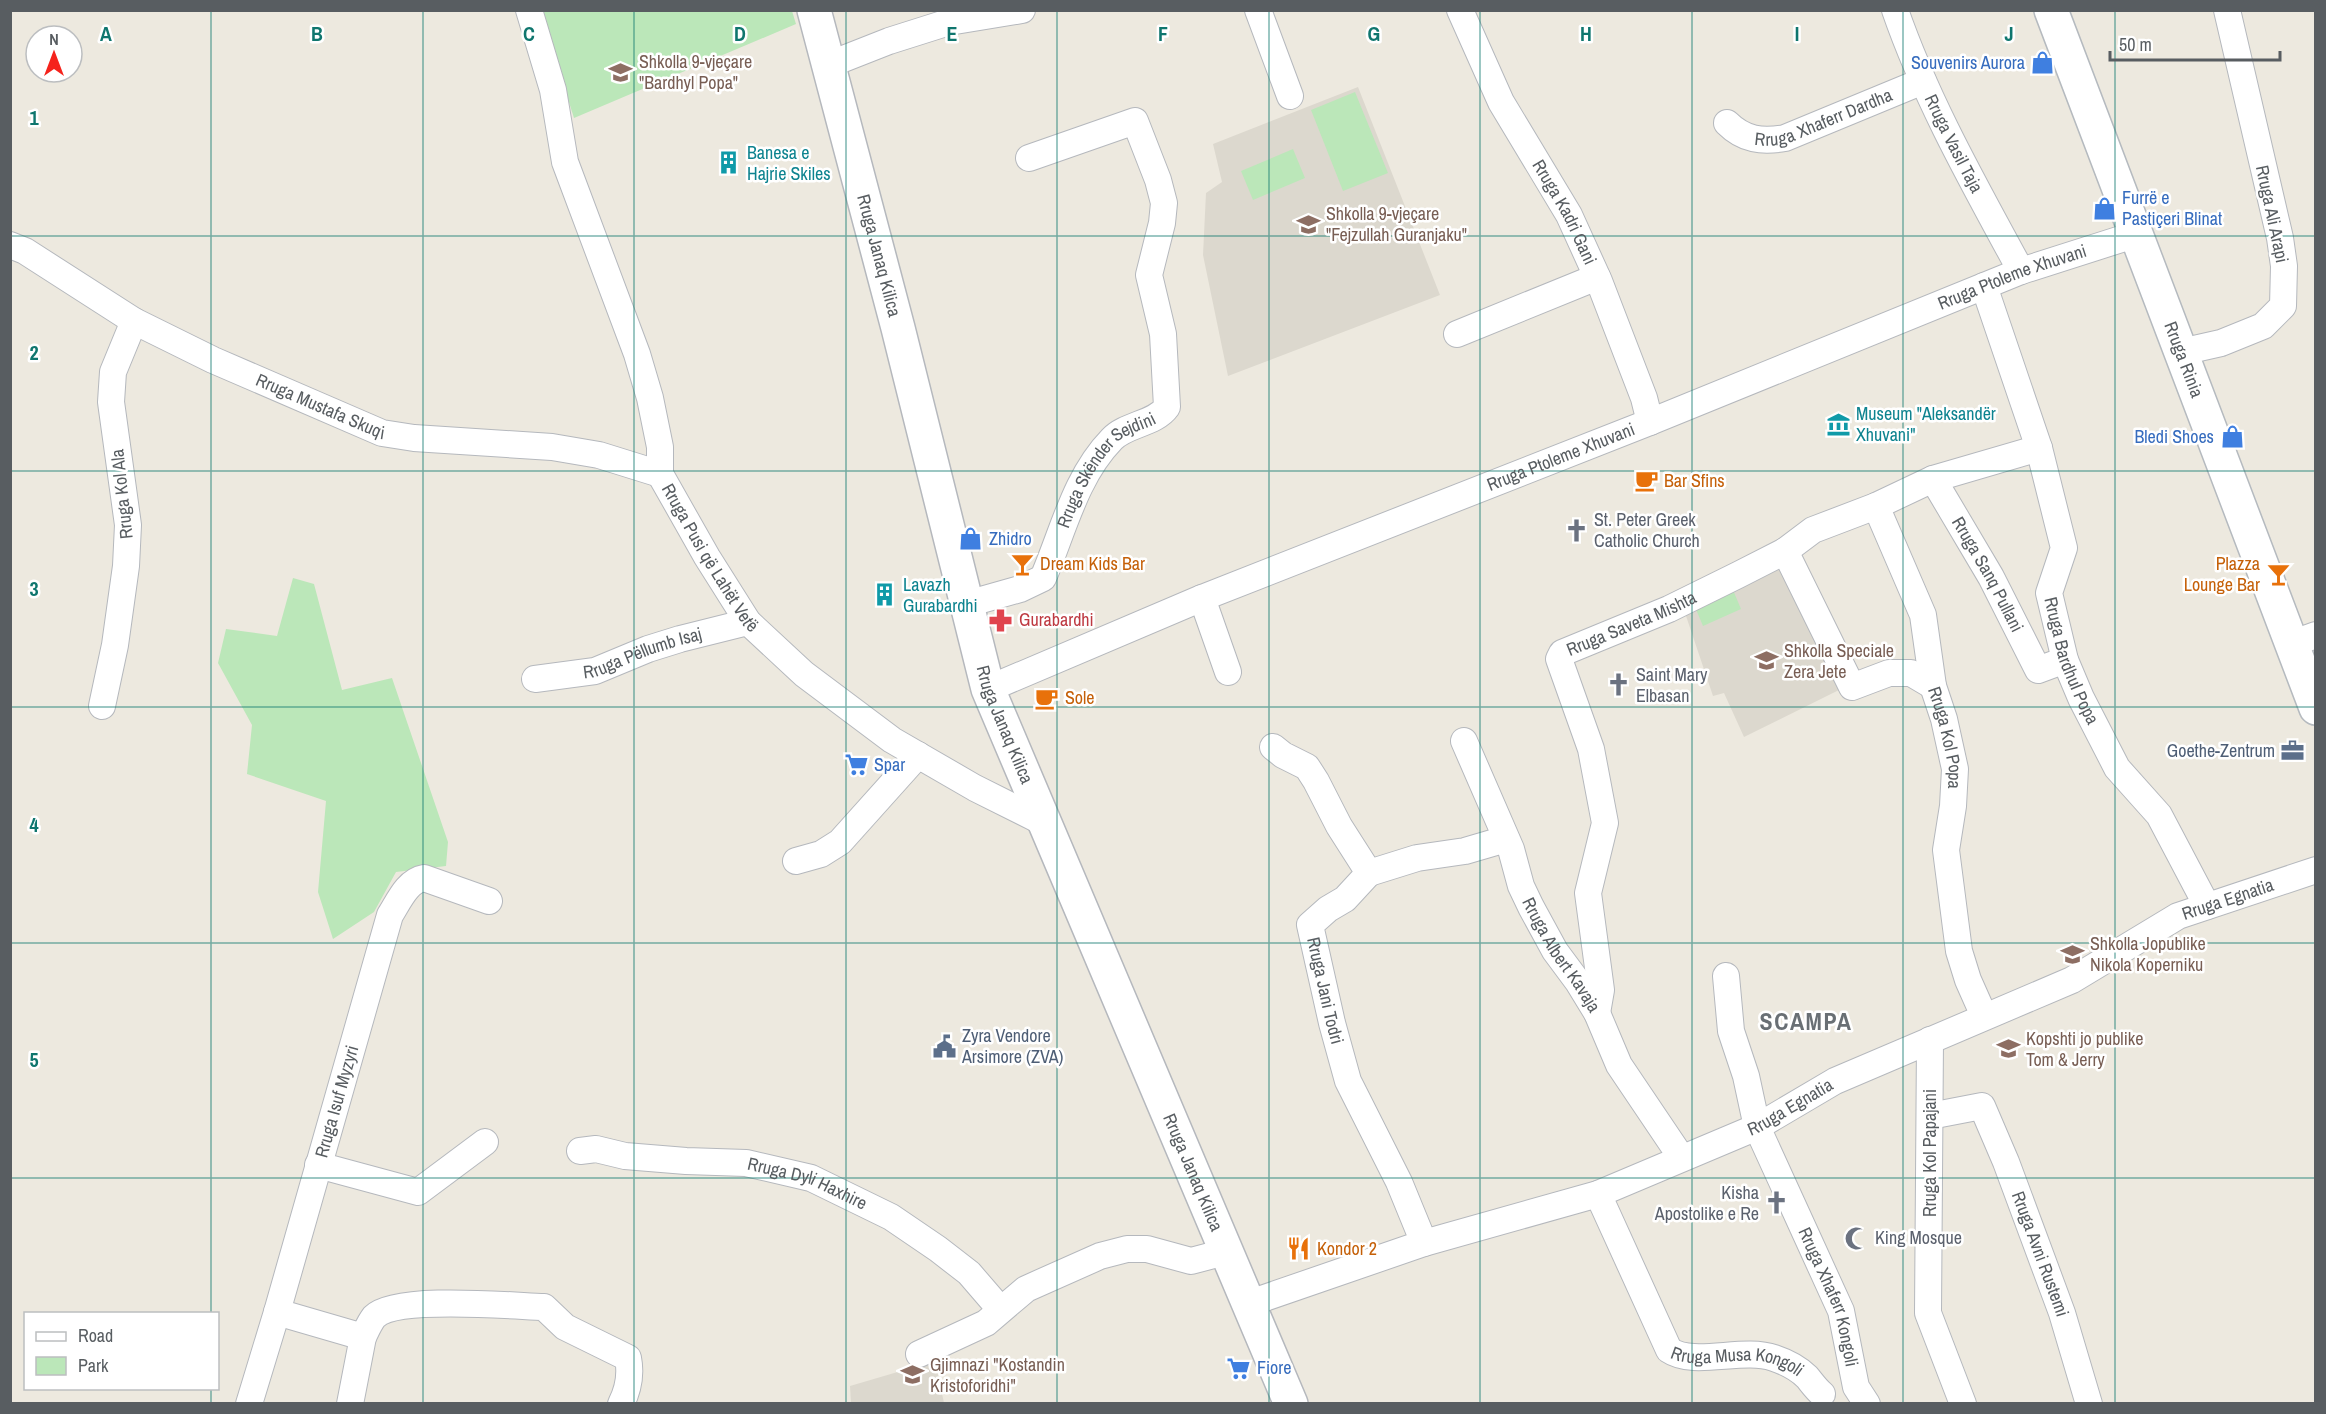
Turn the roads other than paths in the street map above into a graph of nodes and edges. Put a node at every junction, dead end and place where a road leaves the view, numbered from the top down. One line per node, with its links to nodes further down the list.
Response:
1 (529, 10): 24 (street, Rruga Pusi që Lahët Vetë)
2 (814, 10): 9 (street, Rruga Janaq Kilica)
3 (1022, 10): 9 (street)
4 (1258, 10): 11 (street)
5 (1460, 10): 17 (street, Rruga Kadri Gani)
6 (1895, 10): 10 (street, Rruga Vasil Taja)
7 (2051, 10): 14 (street, Rruga Rinia)
8 (2227, 10): 21 (street, Rruga Ali Arapi)
9 (828, 65): 29 (street, Rruga Janaq Kilica)
10 (1923, 81): 12 (street, Rruga Xhaferr Dardha); 16 (street, Rruga Vasil Taja)
11 (1290, 96)
12 (1727, 123)
13 (1029, 158): 29 (street, Rruga Skënder Sejdini)
14 (2137, 234): 16 (street, Rruga Ptoleme Xhuvani); 21 (street, Rruga Rinia)
15 (10, 245): 19 (street, Rruga Mustafa Skuqi)
16 (2021, 271): 18 (street, Rruga Ptoleme Xhuvani)
17 (1597, 277): 20 (street); 22 (street, Rruga Kadri Gani)
18 (1984, 286): 22 (street, Rruga Ptoleme Xhuvani); 23 (street, Rruga Bardhul Popa)
19 (134, 321): 24 (street, Rruga Mustafa Skuqi); 37 (street, Rruga Kol Ala)
20 (1457, 334)
21 (2181, 352): 31 (street, Rruga Rinia)
22 (1650, 422): 28 (street, Rruga Ptoleme Xhuvani)
23 (2039, 448): 25 (street, Rruga Saveta Mishta); 32 (street, Rruga Bardhul Popa)
24 (660, 474): 30 (street, Rruga Pusi që Lahët Vetë)
25 (1933, 479): 26 (street, Rruga Saveta Mishta); 32 (street, Rruga Sanq Pullani)
26 (1876, 506): 27 (street, Rruga Saveta Mishta); 35 (street, Rruga Kol Popa)
27 (1785, 551): 35 (street); 50 (street, Rruga Saveta Mishta)
28 (1202, 598): 33 (street); 36 (street, Rruga Ptoleme Xhuvani)
29 (967, 604): 36 (street, Rruga Janaq Kilica)
30 (748, 622): 34 (street, Rruga Pëllumb Isaj); 41 (street, Rruga Pusi që Lahët Vetë)
31 (2303, 640): 38 (street, Rruga Rinia)
32 (2065, 660): 48 (street, Rruga Bardhul Popa)
33 (1228, 672)
34 (535, 679)
35 (1933, 686): 51 (street, Rruga Kol Popa)
36 (988, 689): 42 (street, Rruga Janaq Kilica)
37 (102, 706)
38 (2316, 708)
39 (1464, 741): 43 (street, Rruga Albert Kavaja)
40 (1273, 747): 46 (street)
41 (918, 755): 42 (street, Rruga Pusi që Lahët Vetë); 44 (street)
42 (1047, 824): 61 (street, Rruga Janaq Kilica)
43 (1506, 839): 46 (street); 50 (street, Rruga Albert Kavaja)
44 (796, 861)
45 (2316, 870): 48 (street, Rruga Egnatia)
46 (1369, 873): 60 (street, Rruga Jani Todri)
47 (489, 901): 58 (street, Rruga Isuf Myzyri)
48 (2207, 906): 51 (street, Rruga Egnatia)
49 (1726, 976): 54 (street, Rruga Xhaferr Kongoli)
50 (1597, 1013): 57 (street, Rruga Albert Kavaja)
51 (1983, 1016): 52 (street, Rruga Egnatia)
52 (1930, 1040): 53 (street, Rruga Kol Papajani); 54 (street, Rruga Egnatia)
53 (1930, 1116): 73 (street, Rruga Kol Papajani); 74 (street, Rruga Avni Rustemi)
54 (1757, 1127): 57 (street, Rruga Egnatia); 67 (street, Rruga Xhaferr Kongoli)
55 (485, 1142): 58 (street)
56 (580, 1151): 63 (street, Rruga Dyli Haxhire)
57 (1681, 1157): 59 (street, Rruga Egnatia)
58 (318, 1165): 64 (street, Rruga Isuf Myzyri)
59 (1598, 1194): 60 (street, Rruga Egnatia); 68 (street, Rruga Musa Kongoli)
60 (1424, 1244): 62 (street, Rruga Egnatia)
61 (1225, 1252): 62 (street, Rruga Janaq Kilica); 63 (street)
62 (1247, 1304): 72 (street, Rruga Janaq Kilica)
63 (1000, 1309): 66 (street)
64 (278, 1312): 65 (street); 69 (street, Rruga Isuf Myzyri)
65 (363, 1337): 70 (street); 71 (street)
66 (919, 1354)
67 (1862, 1395): 68 (street)
68 (1812, 1399)
69 (249, 1404)
70 (350, 1404)
71 (621, 1404)
72 (1291, 1404)
73 (1963, 1404)
74 (2089, 1404)

